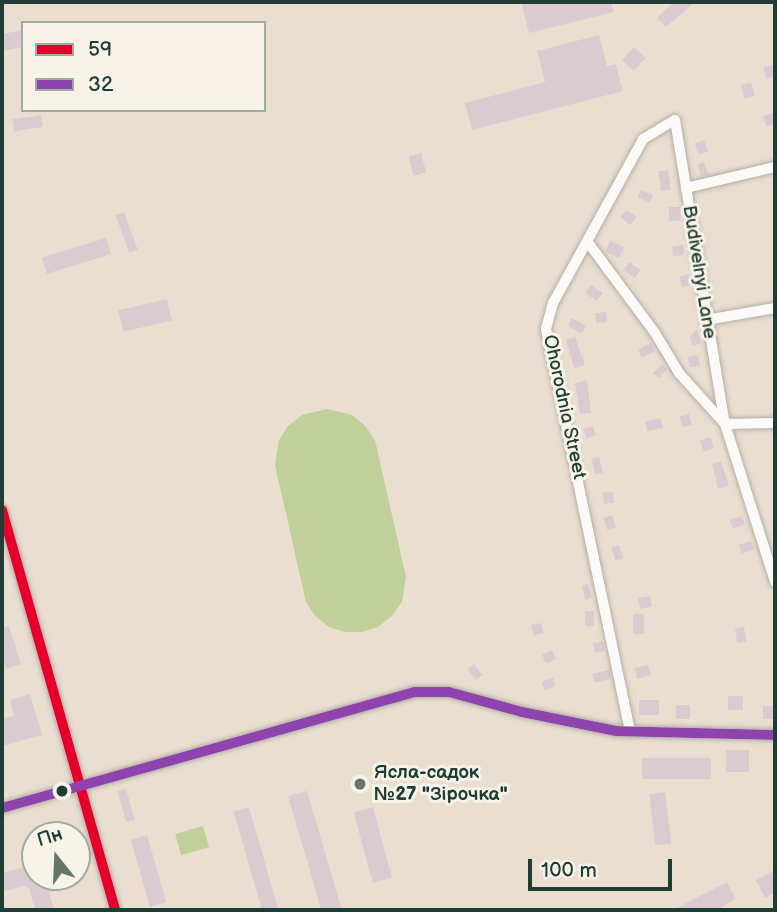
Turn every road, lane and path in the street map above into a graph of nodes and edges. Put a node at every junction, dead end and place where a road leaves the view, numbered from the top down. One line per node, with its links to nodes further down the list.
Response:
1 (675, 120): 3 (street, Budivelnyi Lane); 4 (street, Ohorodnia Street)
2 (775, 167): 3 (street)
3 (686, 188): 6 (street, Budivelnyi Lane)
4 (587, 241): 8 (street, Budivelnyi Lane); 11 (street, Ohorodnia Street)
5 (775, 308): 6 (street)
6 (706, 320): 8 (street, Budivelnyi Lane)
7 (775, 423): 8 (street)
8 (725, 424): 10 (street, Budivelnyi Lane)
9 (2, 510): 13 (street)
10 (775, 582)
11 (630, 731): 12 (street); 13 (street)
12 (775, 735)
13 (80, 786): 14 (street); 15 (street)
14 (2, 808)
15 (115, 910)

